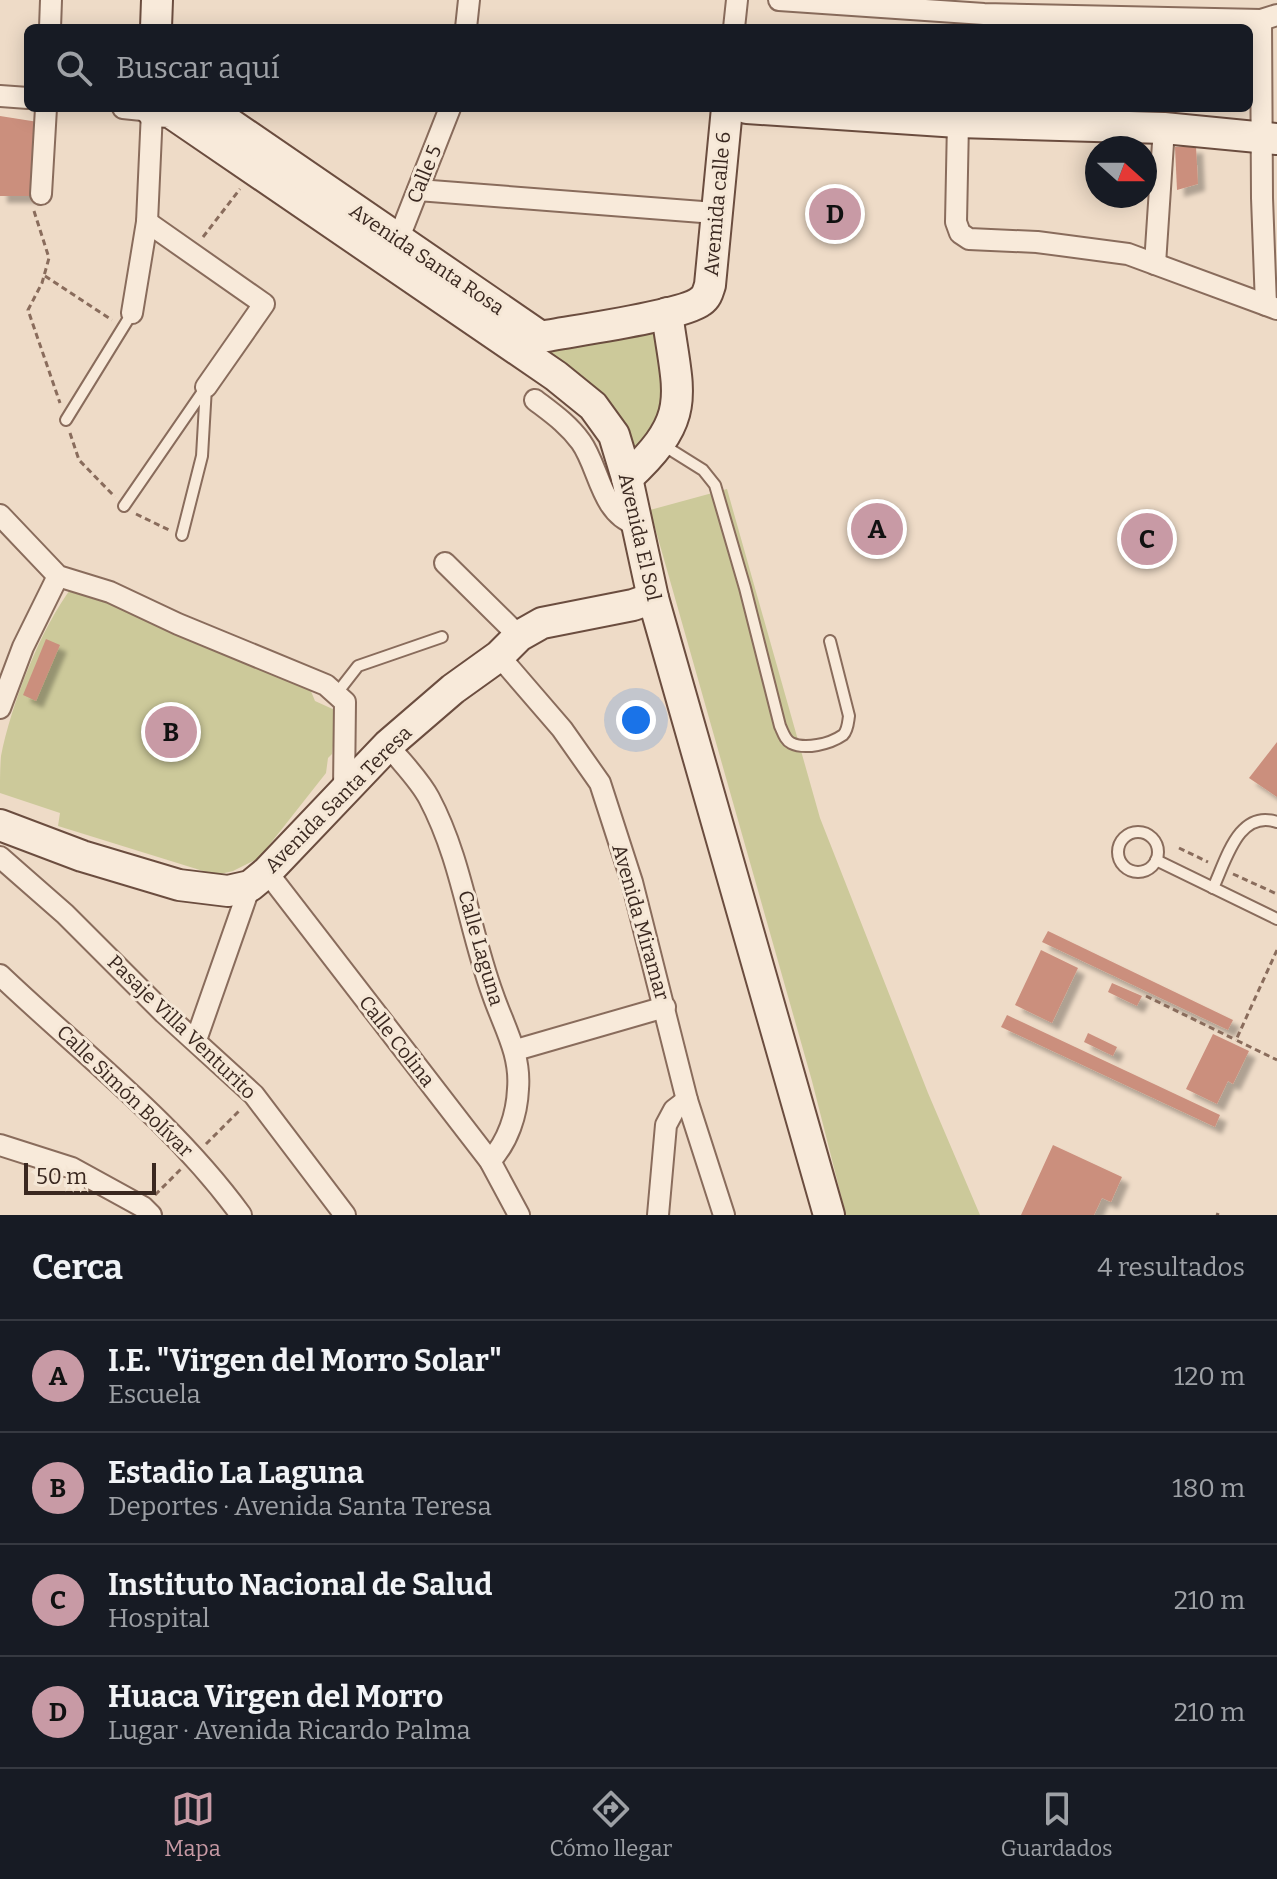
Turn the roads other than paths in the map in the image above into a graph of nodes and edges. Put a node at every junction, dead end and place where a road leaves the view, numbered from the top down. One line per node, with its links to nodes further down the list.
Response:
1 (51, 0): 9 (street)
2 (157, 0): 10 (street)
3 (173, 0): 11 (street)
4 (469, 0): 12 (street)
5 (737, 0): 13 (street)
6 (779, 0): 7 (street)
7 (984, 7): 8 (street)
8 (1269, 18): 25 (street)
9 (50, 24)
10 (156, 24)
11 (173, 24)
12 (466, 24)
13 (734, 24)
14 (0, 96): 15 (street)
15 (24, 98)
16 (46, 112): 27 (street)
17 (143, 112): 30 (street)
18 (170, 112): 41 (street, Avenida El Sol)
19 (213, 112): 31 (street, Avenida Santa Rosa)
20 (448, 112): 26 (street, Calle 5)
21 (727, 112): 29 (street, Avemida calle 6)
22 (807, 112): 23 (street)
23 (958, 122): 24 (street); 32 (street)
24 (1164, 128): 25 (street); 32 (street)
25 (1270, 137): 28 (street)
26 (418, 190): 29 (street); 31 (street, Calle 5)
27 (41, 194)
28 (1270, 201): 34 (street)
29 (715, 213): 33 (street, Avemida calle 6)
30 (147, 222): 36 (street); 37 (street)
31 (398, 240): 35 (street, Avenida Santa Rosa)
32 (1155, 264): 34 (street)
33 (705, 299): 35 (street, Avenida Santa Rosa)
34 (1272, 307)
35 (667, 313): 40 (street)
36 (128, 321): 39 (lane)
37 (206, 387): 42 (lane); 45 (lane)
38 (535, 400): 44 (street)
39 (66, 420)
40 (661, 444): 41 (street); 50 (lane)
41 (627, 478): 44 (street, Avenida El Sol)
42 (124, 506)
43 (0, 515): 47 (street)
44 (635, 524): 48 (street, Avenida El Sol)
45 (182, 535)
46 (445, 563): 51 (street, Avenida Miramar)
47 (58, 576): 52 (street); 53 (street)
48 (653, 598): 51 (street, Avenida Santa Teresa); 77 (street, Avenida El Sol)
49 (442, 637): 52 (lane)
50 (830, 641)
51 (509, 646): 54 (street, Avenida Santa Teresa); 65 (street, Avenida Miramar)
52 (337, 693): 55 (street)
53 (0, 708)
54 (388, 745): 55 (street, Avenida Santa Teresa); 67 (street, Calle Laguna)
55 (344, 789): 60 (street, Avenida Santa Teresa)
56 (1277, 822): 61 (lane)
57 (0, 825): 60 (street, Avenida Santa Teresa)
58 (0, 857): 66 (street, Pasaje Villa Venturito)
59 (1156, 860): 61 (lane)
60 (259, 879): 66 (street); 70 (street, Calle Colina)
61 (1213, 888): 62 (lane)
62 (1277, 919)
63 (2, 977): 64 (street); 72 (street, Calle Simón Bolívar)
64 (0, 1002)
65 (665, 1007): 67 (street); 68 (street, Avenida Miramar)
66 (196, 1040): 73 (street, Pasaje Villa Venturito)
67 (516, 1050): 70 (street, Calle Laguna)
68 (687, 1100): 75 (street); 76 (street, Avenida Miramar)
69 (0, 1145): 71 (street)
70 (490, 1161): 74 (street, Calle Colina)
71 (151, 1215)
72 (241, 1215)
73 (345, 1215)
74 (519, 1215)
75 (658, 1215)
76 (724, 1215)
77 (829, 1215)

